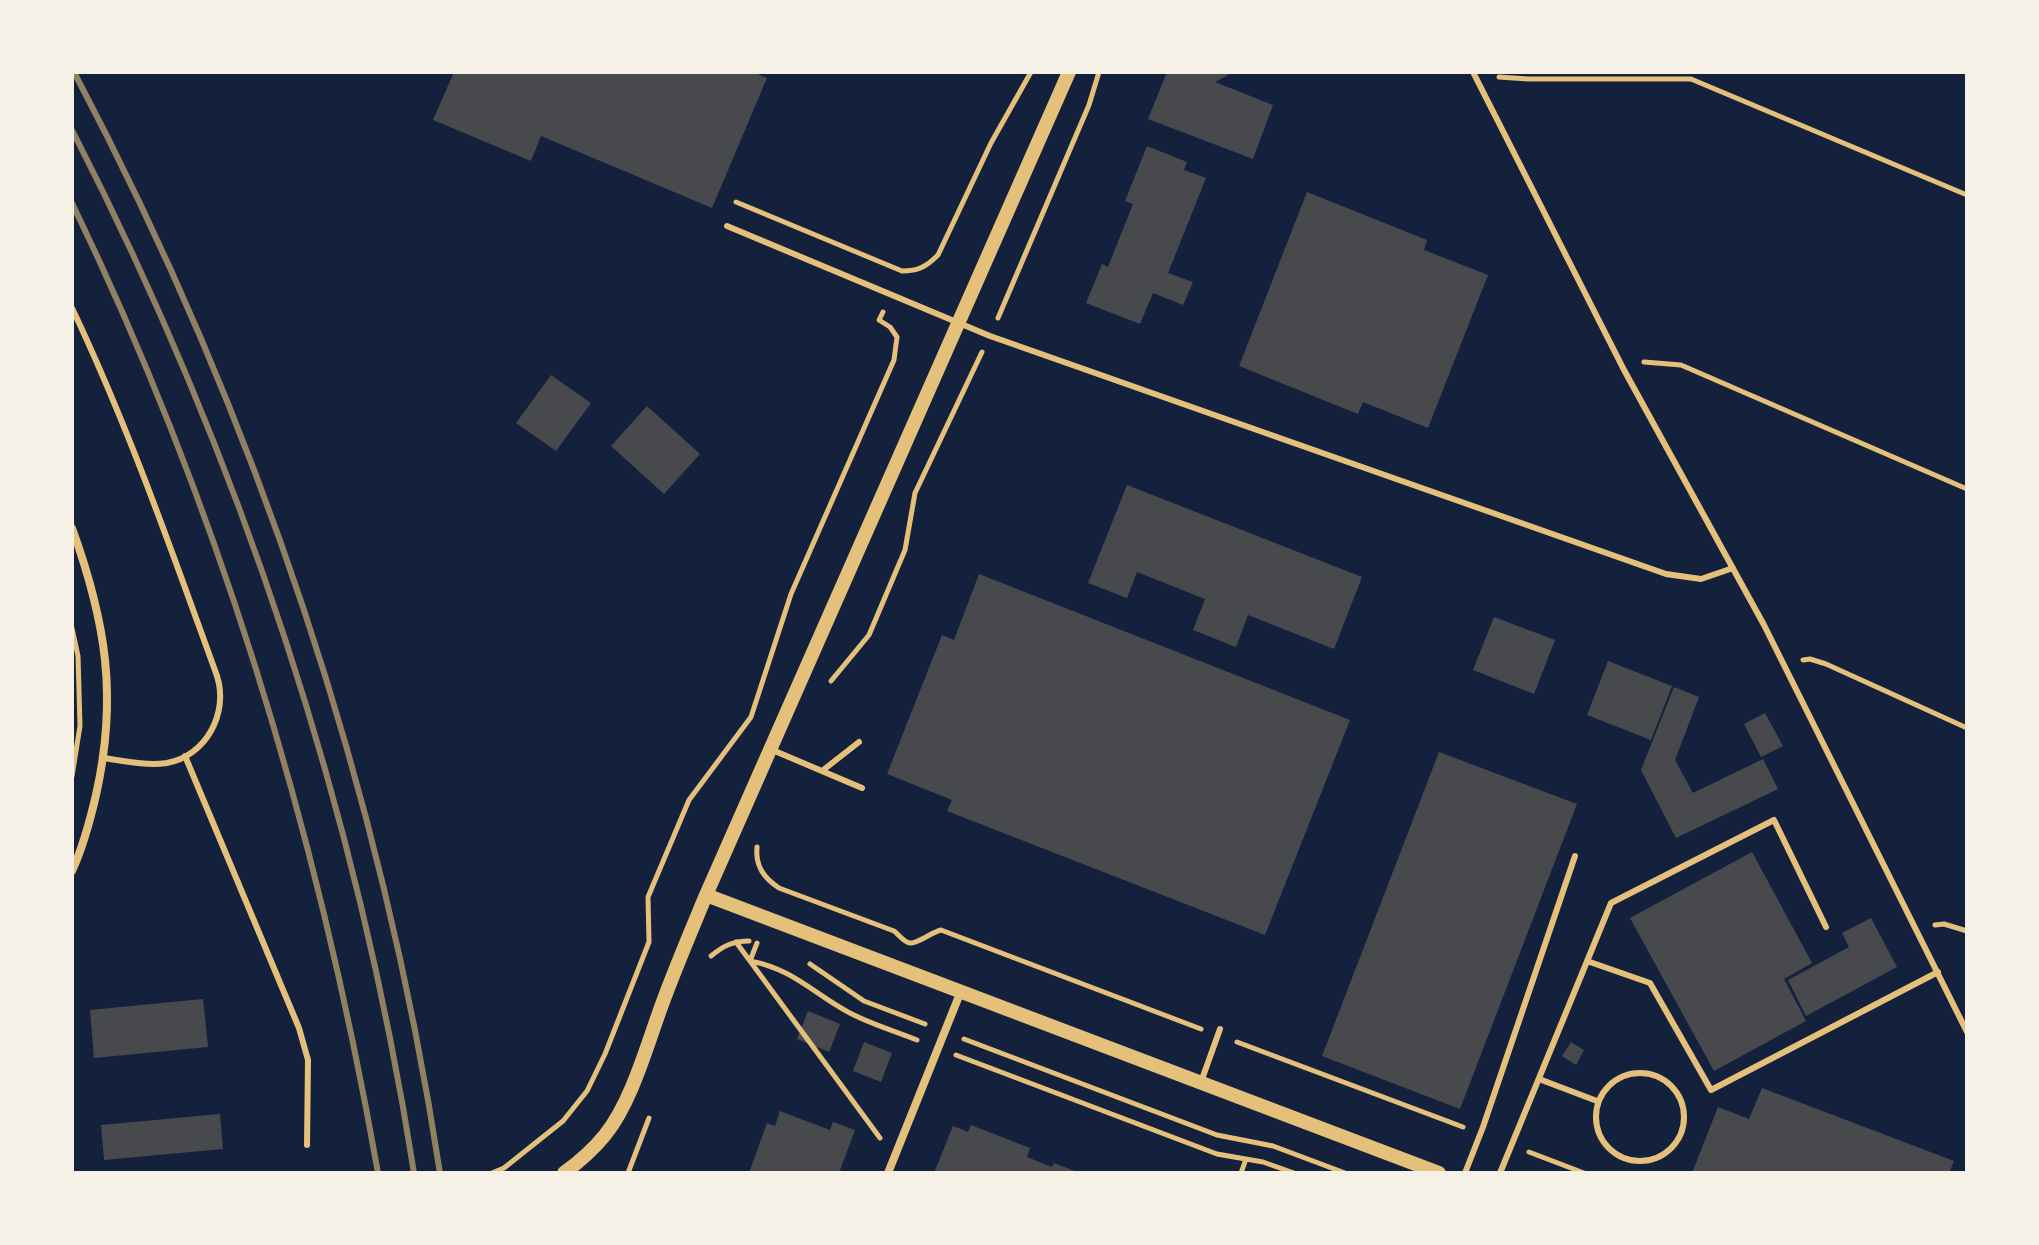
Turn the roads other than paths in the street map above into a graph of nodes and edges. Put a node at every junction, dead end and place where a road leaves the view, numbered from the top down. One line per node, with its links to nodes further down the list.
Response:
1 (1069, 72): 5 (street)
2 (1473, 72): 7 (lane)
3 (727, 226): 5 (lane)
4 (72, 308): 10 (lane)
5 (959, 322): 7 (lane); 9 (street)
6 (72, 528): 11 (street)
7 (1733, 568): 19 (lane)
8 (859, 742): 12 (lane)
9 (770, 749): 12 (lane); 16 (street)
10 (185, 756): 11 (lane); 26 (lane)
11 (104, 758): 15 (street)
12 (822, 771): 13 (lane)
13 (862, 788)
14 (1575, 856): 30 (lane)
15 (72, 871)
16 (706, 895): 20 (street); 27 (street)
17 (1826, 927): 18 (lane)
18 (1587, 961): 19 (lane); 23 (lane)
19 (1938, 972): 22 (lane)
20 (961, 991): 24 (street); 28 (street)
21 (1219, 1032): 24 (lane)
22 (1967, 1032)
23 (1539, 1079): 25 (lane); 31 (lane)
24 (1201, 1082): 29 (street)
25 (1597, 1101): 25 (lane)
26 (307, 1145)
27 (564, 1173)
28 (888, 1173)
29 (1439, 1173)
30 (1465, 1173)
31 (1500, 1173)

